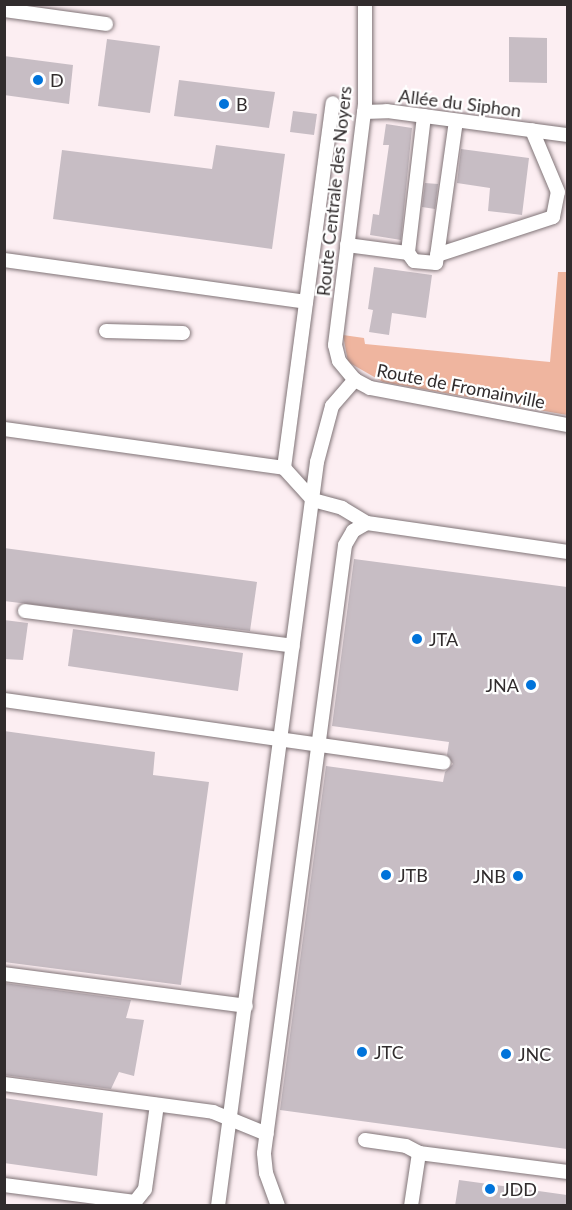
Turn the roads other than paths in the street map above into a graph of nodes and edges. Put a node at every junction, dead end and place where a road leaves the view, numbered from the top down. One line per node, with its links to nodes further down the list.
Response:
1 (365, 4): 5 (street, Route Centrale des Noyers)
2 (4, 9): 3 (street)
3 (106, 24)
4 (333, 103): 14 (street)
5 (364, 112): 6 (street, Allée du Siphon); 10 (street, Route Centrale des Noyers)
6 (424, 117): 7 (street, Allée du Siphon); 11 (street)
7 (456, 121): 8 (street, Allée du Siphon); 12 (street)
8 (532, 130): 9 (street, Allée du Siphon); 12 (street)
9 (567, 135)
10 (347, 245): 11 (street); 17 (street, Route Centrale des Noyers)
11 (408, 254): 12 (street)
12 (437, 255)
13 (4, 261): 14 (street)
14 (306, 302): 21 (street)
15 (106, 330): 16 (street)
16 (183, 333)
17 (334, 345): 18 (street, Route de Fromainville)
18 (355, 380): 19 (street, Route de Fromainville); 22 (street)
19 (567, 425)
20 (4, 429): 21 (street)
21 (284, 468): 22 (street)
22 (313, 500): 23 (street); 26 (street)
23 (367, 523): 24 (street); 29 (street)
24 (567, 552)
25 (25, 611): 26 (street)
26 (293, 646): 28 (street)
27 (4, 700): 28 (street)
28 (281, 739): 29 (street); 32 (street)
29 (319, 745): 30 (street); 36 (street)
30 (444, 763)
31 (4, 974): 32 (street)
32 (246, 1006): 35 (street)
33 (4, 1084): 34 (street)
34 (157, 1105): 35 (street); 40 (street)
35 (228, 1120): 36 (street); 41 (street)
36 (267, 1134): 42 (street)
37 (365, 1140): 38 (street)
38 (419, 1153): 39 (street); 43 (street)
39 (567, 1172)
40 (4, 1185)
41 (218, 1206)
42 (278, 1206)
43 (411, 1206)

